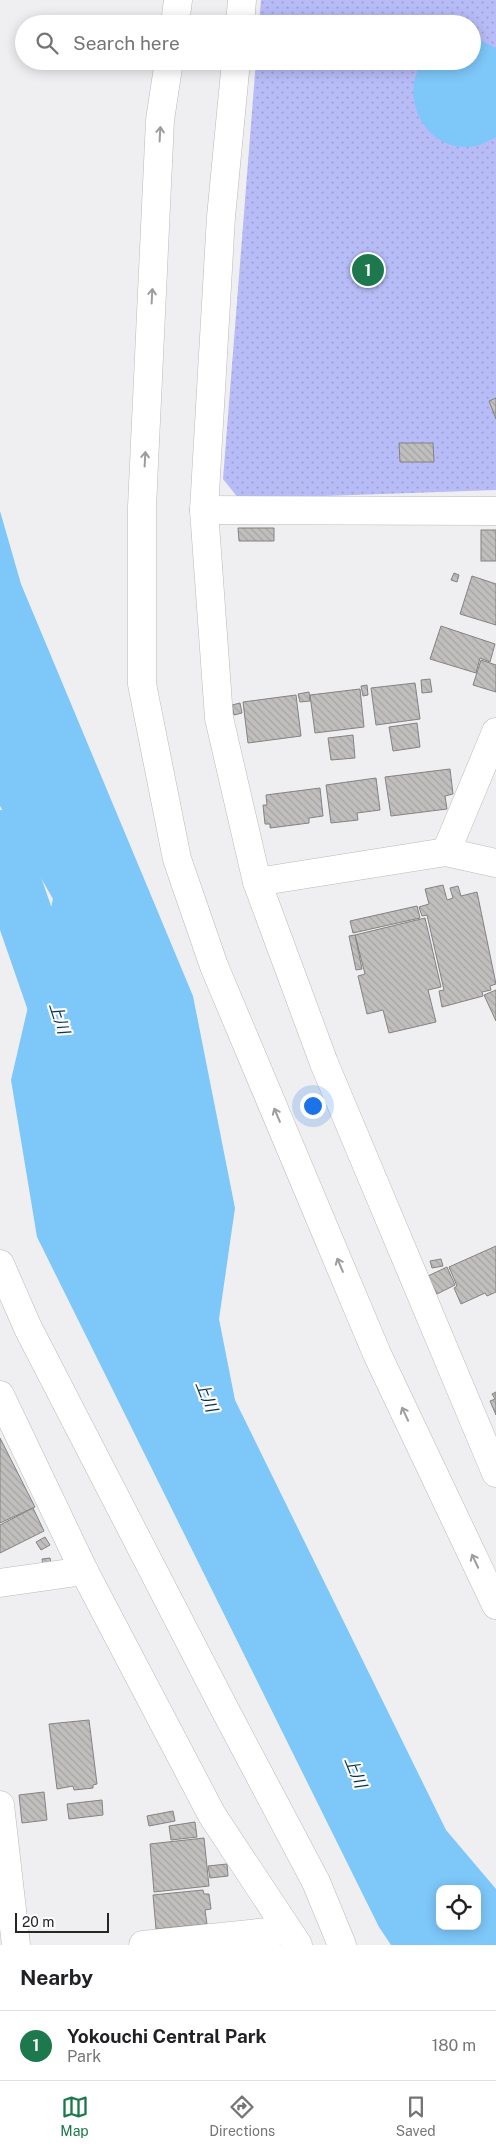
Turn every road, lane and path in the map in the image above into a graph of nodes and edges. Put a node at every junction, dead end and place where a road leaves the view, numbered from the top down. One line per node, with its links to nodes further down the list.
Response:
1 (178, 0): 3 (street)
2 (242, 0): 4 (street)
3 (176, 15)
4 (241, 15)
5 (168, 70): 18 (street, one-way to 5)
6 (235, 70): 7 (street)
7 (204, 510): 8 (street); 12 (street)
8 (496, 511)
9 (496, 732): 10 (street)
10 (446, 852): 11 (street); 12 (street)
11 (496, 863)
12 (257, 882): 15 (street)
13 (0, 1264): 23 (street)
14 (0, 1395): 16 (street)
15 (496, 1473)
16 (84, 1571): 17 (street); 20 (street)
17 (0, 1583)
18 (496, 1604)
19 (0, 1805): 21 (street)
20 (292, 1937): 22 (street)
21 (16, 1945)
22 (143, 1945)
23 (342, 1945)

